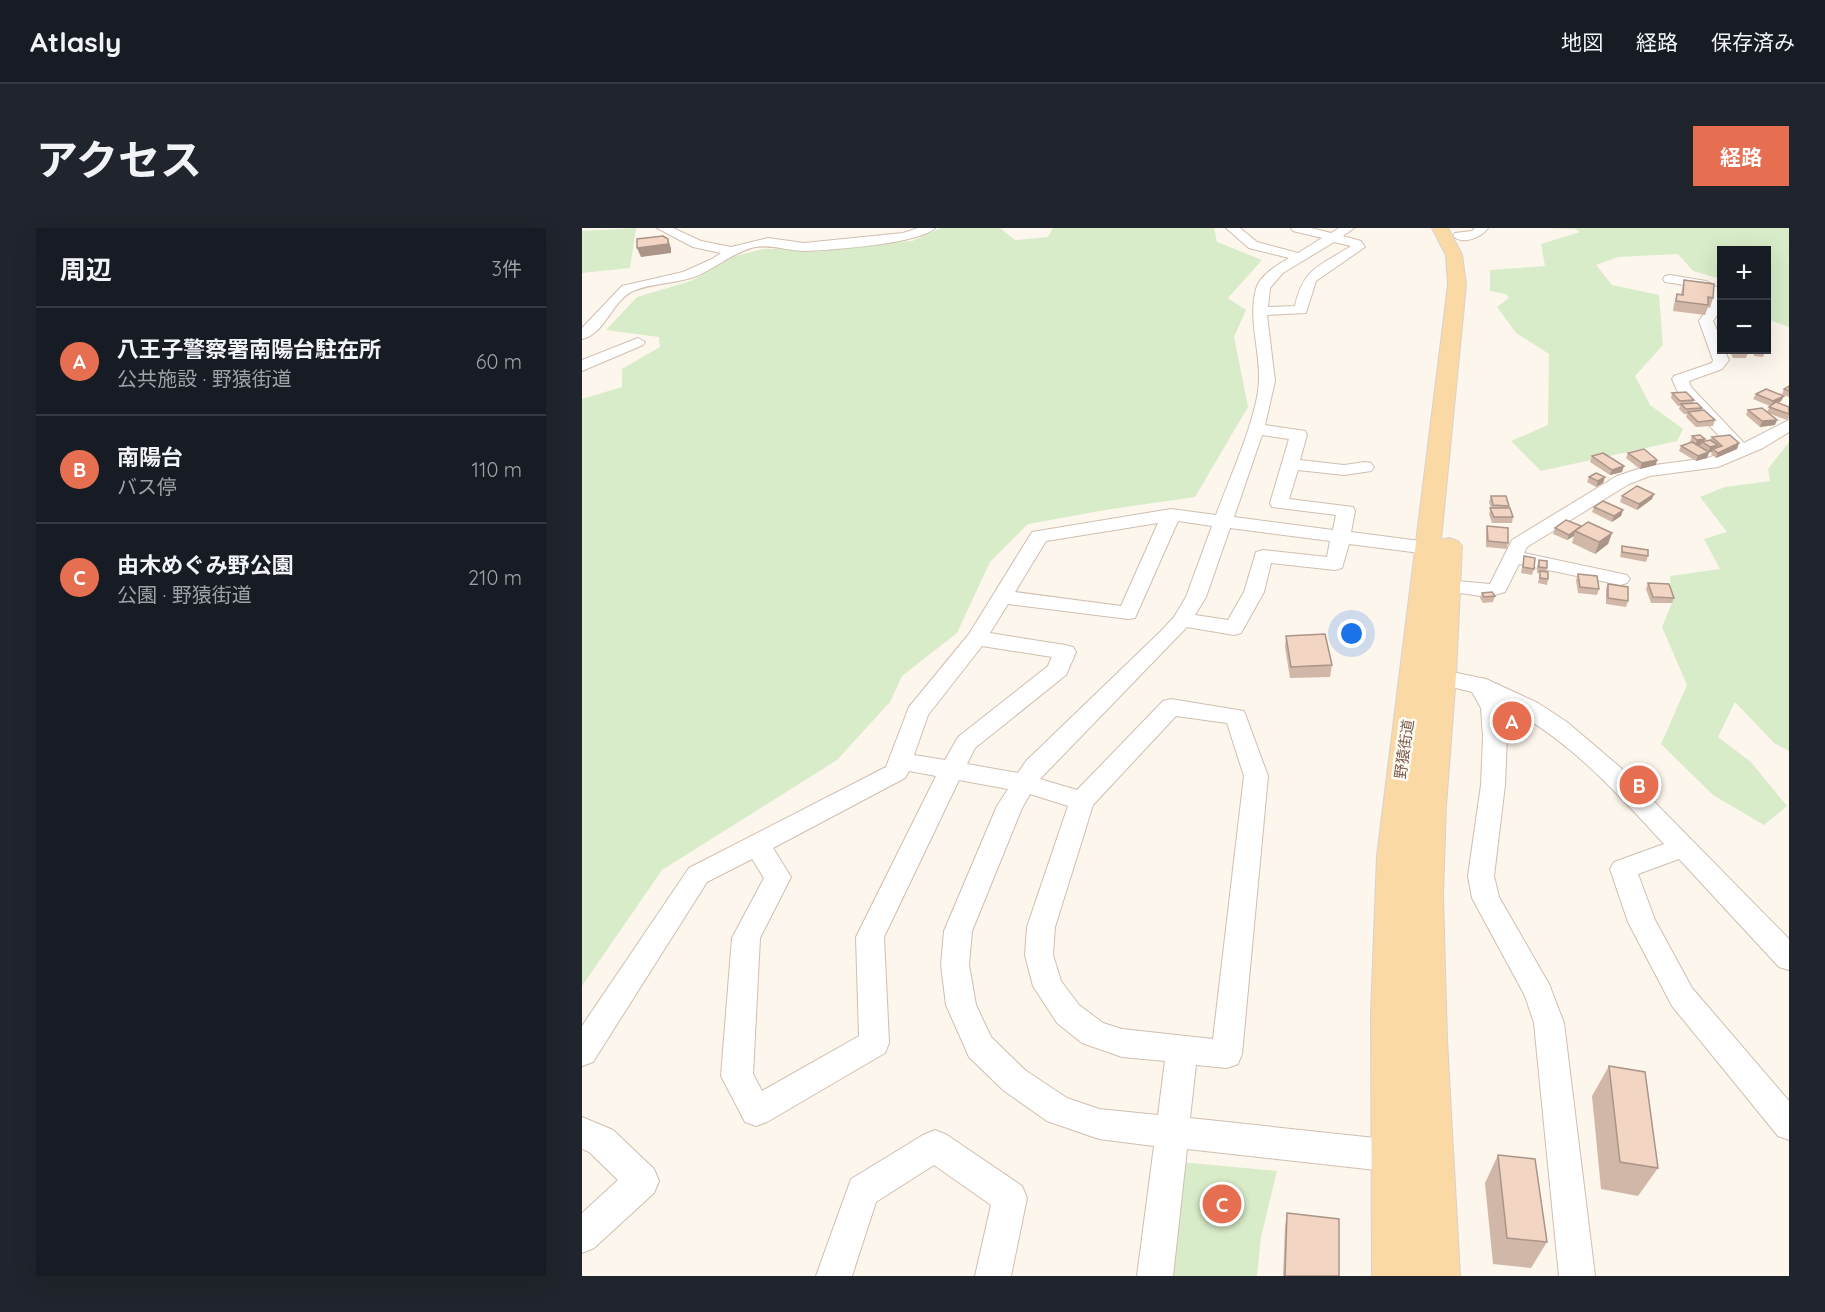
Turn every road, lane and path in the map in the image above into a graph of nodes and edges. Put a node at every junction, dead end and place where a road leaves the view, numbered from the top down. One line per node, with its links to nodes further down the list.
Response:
1 (663, 228): 8 (street)
2 (929, 228): 8 (street)
3 (1232, 228): 9 (street)
4 (1297, 228): 7 (street)
5 (1482, 228): 6 (street)
6 (1451, 231): 23 (main road, 野猿街道); 26 (main road, 野猿街道)
7 (1339, 233): 9 (street); 11 (street)
8 (732, 251): 12 (street)
9 (1299, 257): 11 (street)
10 (1670, 279): 17 (street)
11 (1260, 311): 16 (street)
12 (582, 335)
13 (638, 342): 14 (street)
14 (582, 366)
15 (1789, 425): 17 (street)
16 (1256, 429): 18 (street); 21 (street)
17 (1742, 450): 24 (street)
18 (1290, 464): 19 (street); 22 (street)
19 (1365, 467)
20 (1171, 515): 21 (street); 27 (street); 27 (street)
21 (1221, 523): 22 (street); 28 (street)
22 (1341, 537): 23 (street); 28 (street)
23 (1428, 548): 30 (main road, 野猿街道)
24 (1513, 557): 25 (street); 26 (street)
25 (1620, 579)
26 (1446, 586): 30 (main road, 野猿街道)
27 (1003, 597): 29 (street)
28 (1182, 621): 34 (street)
29 (977, 638): 32 (street); 33 (street)
30 (1428, 674): 31 (street); 44 (main road, 野猿街道); 45 (main road, 野猿街道)
31 (1478, 684): 37 (street); 52 (street)
32 (900, 761): 33 (street); 36 (street)
33 (951, 771): 34 (street); 36 (street)
34 (1023, 783): 35 (street); 43 (street)
35 (1082, 801): 39 (street); 39 (street)
36 (758, 844): 40 (street)
37 (1684, 847): 38 (street); 41 (street)
38 (1789, 958)
39 (1182, 1050): 43 (street)
40 (582, 1052)
41 (1789, 1125)
42 (582, 1133): 46 (street)
43 (1172, 1134): 44 (street); 49 (street)
44 (1392, 1156): 45 (street); 50 (main road, 野猿街道)
45 (1432, 1161): 51 (main road, 野猿街道)
46 (582, 1236)
47 (834, 1276): 48 (street)
48 (993, 1276)
49 (1155, 1276)
50 (1395, 1276)
51 (1437, 1276)
52 (1577, 1276)

